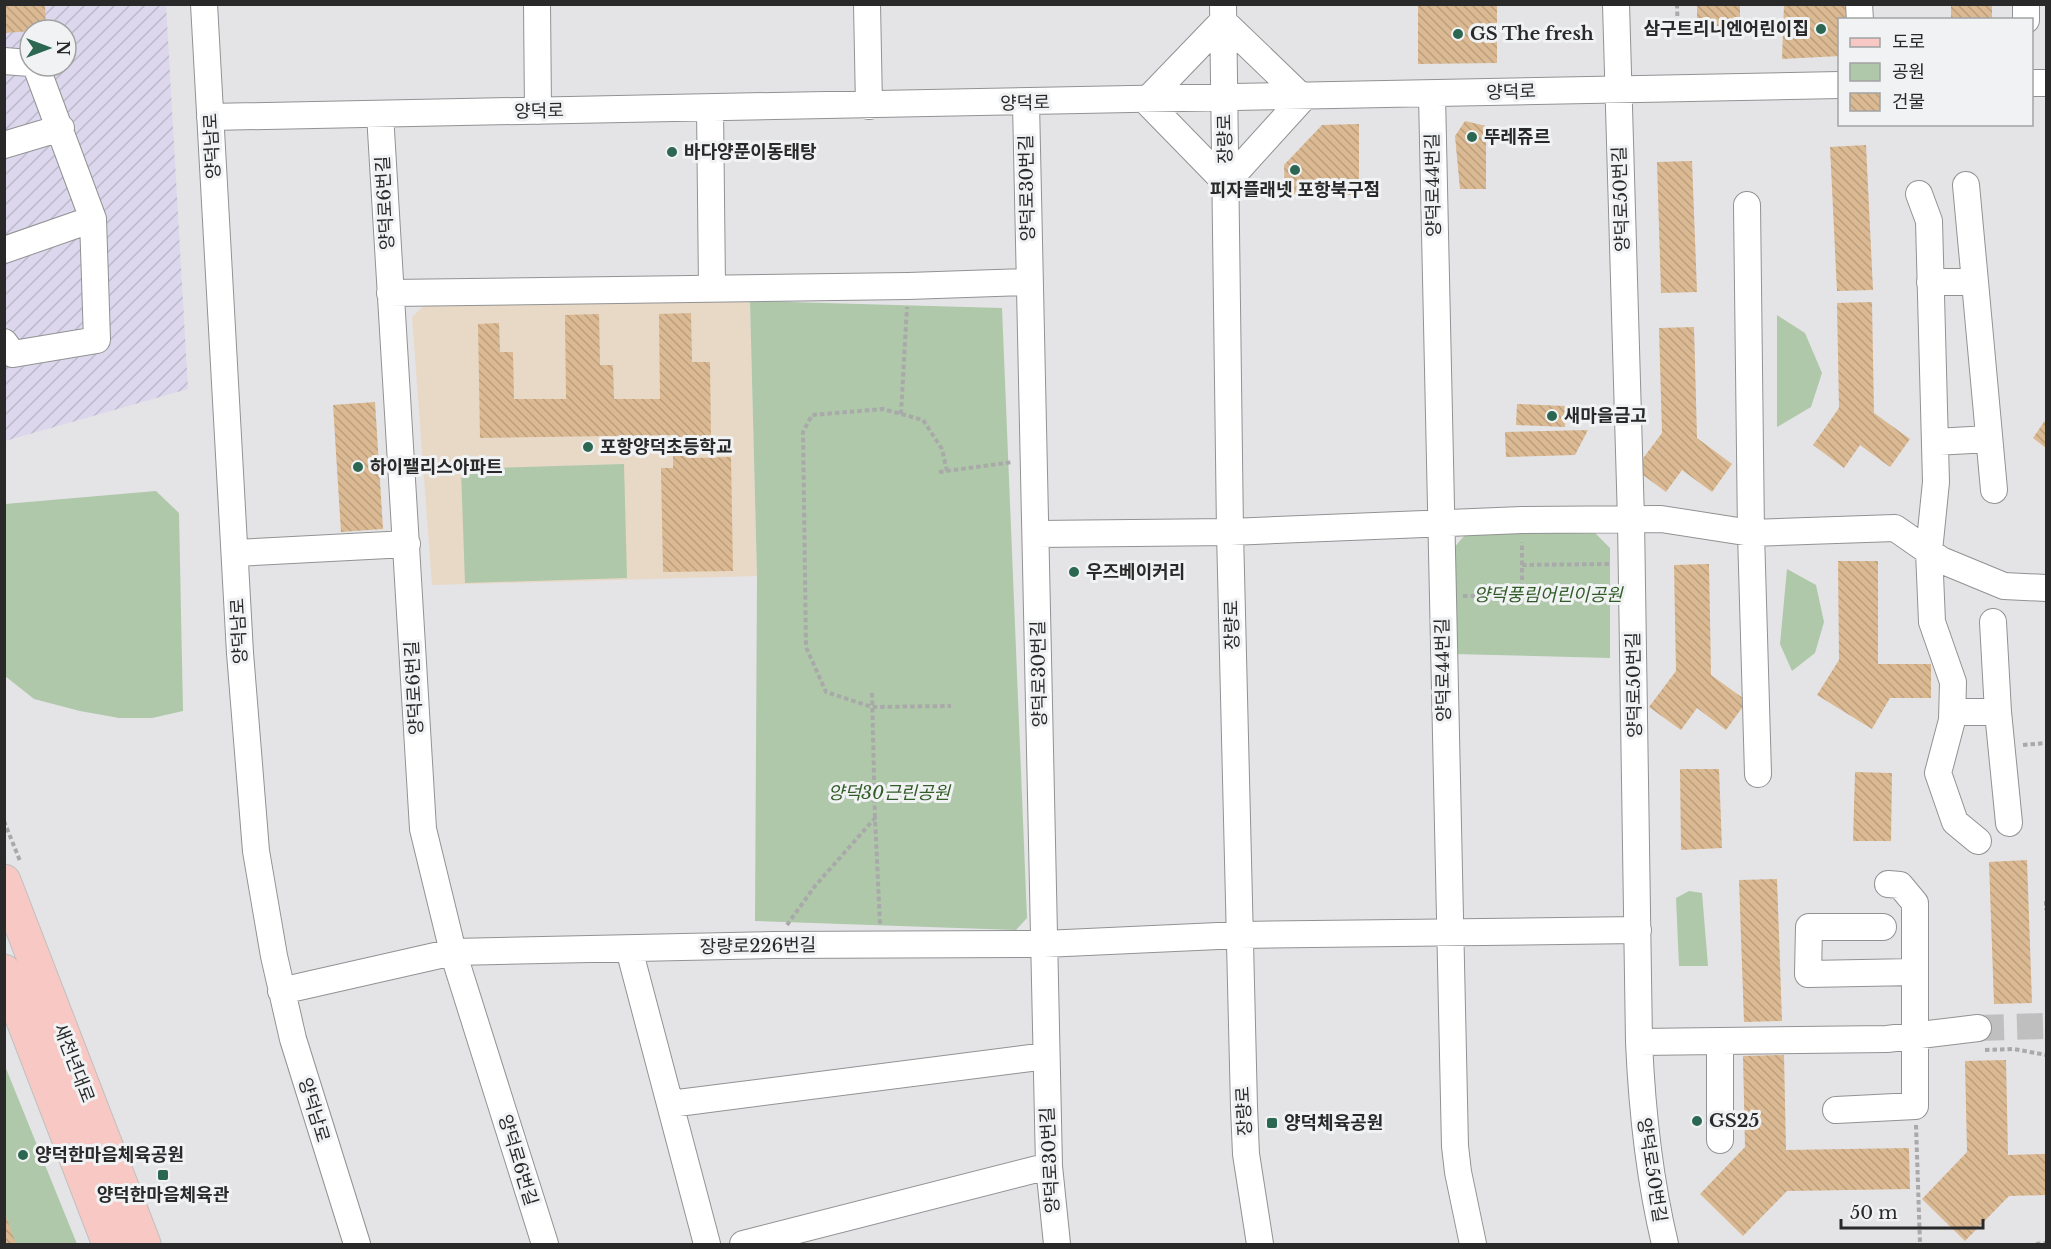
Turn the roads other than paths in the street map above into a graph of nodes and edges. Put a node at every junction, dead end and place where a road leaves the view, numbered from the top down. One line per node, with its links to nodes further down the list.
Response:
1 (204, 4): 18 (street, 양덕남로)
2 (537, 4): 16 (street)
3 (867, 4): 14 (street)
4 (1616, 4): 8 (street, 양덕로50번길)
5 (1223, 13): 10 (street); 11 (street, 장량로); 12 (street)
6 (41, 78): 19 (street)
7 (1838, 85): 8 (street, 양덕로)
8 (1618, 88): 9 (street, 양덕로); 36 (street, 양덕로50번길)
9 (1432, 94): 10 (street, 양덕로); 37 (street, 양덕로44번길)
10 (1303, 98): 11 (street, 양덕로); 21 (street)
11 (1224, 99): 12 (street, 양덕로); 21 (street, 장량로)
12 (1146, 101): 13 (street, 양덕로); 21 (street)
13 (1026, 103): 14 (street, 양덕로); 27 (street, 양덕로30번길)
14 (869, 106): 15 (street, 양덕로)
15 (710, 108): 16 (street, 양덕로); 30 (street)
16 (538, 111): 17 (street, 양덕로)
17 (380, 114): 18 (street, 양덕로); 31 (street, 양덕로6번길)
18 (210, 117): 43 (street, 양덕남로)
19 (61, 128): 20 (street); 25 (street)
20 (4, 145)
21 (1226, 183): 38 (street, 장량로)
22 (1966, 185): 29 (street)
23 (1919, 194): 28 (street)
24 (1747, 205): 39 (street)
25 (93, 219): 26 (street); 32 (street)
26 (4, 250)
27 (1029, 282): 30 (street); 40 (street, 양덕로30번길)
28 (1930, 282): 29 (street); 34 (street)
29 (1975, 282): 33 (street)
30 (712, 288): 31 (street)
31 (390, 293): 41 (street, 양덕로6번길)
32 (4, 342)
33 (1989, 439): 34 (street); 35 (street)
34 (1935, 442): 42 (street)
35 (1994, 490)
36 (1631, 519): 37 (street); 39 (street); 54 (street, 양덕로50번길)
37 (1439, 524): 38 (street); 55 (street, 양덕로44번길)
38 (1230, 532): 40 (street); 56 (street, 장량로)
39 (1751, 532): 42 (street); 48 (street)
40 (1036, 534): 57 (street, 양덕로30번길)
41 (407, 544): 43 (street); 59 (street, 양덕로6번길)
42 (1929, 551): 44 (street); 46 (street)
43 (235, 553): 62 (street, 양덕남로)
44 (2046, 588)
45 (1993, 622): 47 (street)
46 (1953, 712): 47 (street); 50 (street)
47 (1998, 712): 49 (street)
48 (1758, 774)
49 (2008, 823)
50 (1978, 841)
51 (4, 881): 73 (main road, 새천년대로)
52 (1888, 884): 61 (street)
53 (1883, 927): 61 (street)
54 (1638, 930): 55 (street, 장량로226번길); 65 (street, 양덕로50번길)
55 (1450, 931): 56 (street, 장량로226번길); 80 (street, 양덕로44번길)
56 (1239, 935): 57 (street, 장량로226번길); 79 (street, 장량로)
57 (1044, 944): 58 (street, 장량로226번길); 67 (street, 양덕로30번길)
58 (629, 949): 59 (street, 장량로226번길); 68 (street)
59 (453, 952): 62 (street, 장량로226번길); 75 (street, 양덕로6번길)
60 (4, 971): 72 (main road, 새천년대로)
61 (1915, 972): 64 (street)
62 (281, 991): 74 (street, 양덕남로)
63 (1978, 1028): 64 (street)
64 (1915, 1036): 66 (street); 69 (street)
65 (1639, 1042): 66 (street); 81 (street, 양덕로50번길)
66 (1720, 1043): 70 (street)
67 (1046, 1056): 68 (street); 71 (street, 양덕로30번길)
68 (670, 1104): 76 (street)
69 (1836, 1110)
70 (1720, 1140)
71 (1049, 1166): 77 (street); 78 (street, 양덕로30번길)
72 (108, 1245)
73 (144, 1245)
74 (357, 1245)
75 (545, 1245)
76 (707, 1245)
77 (743, 1245)
78 (1057, 1245)
79 (1260, 1245)
80 (1473, 1245)
81 (1665, 1245)

